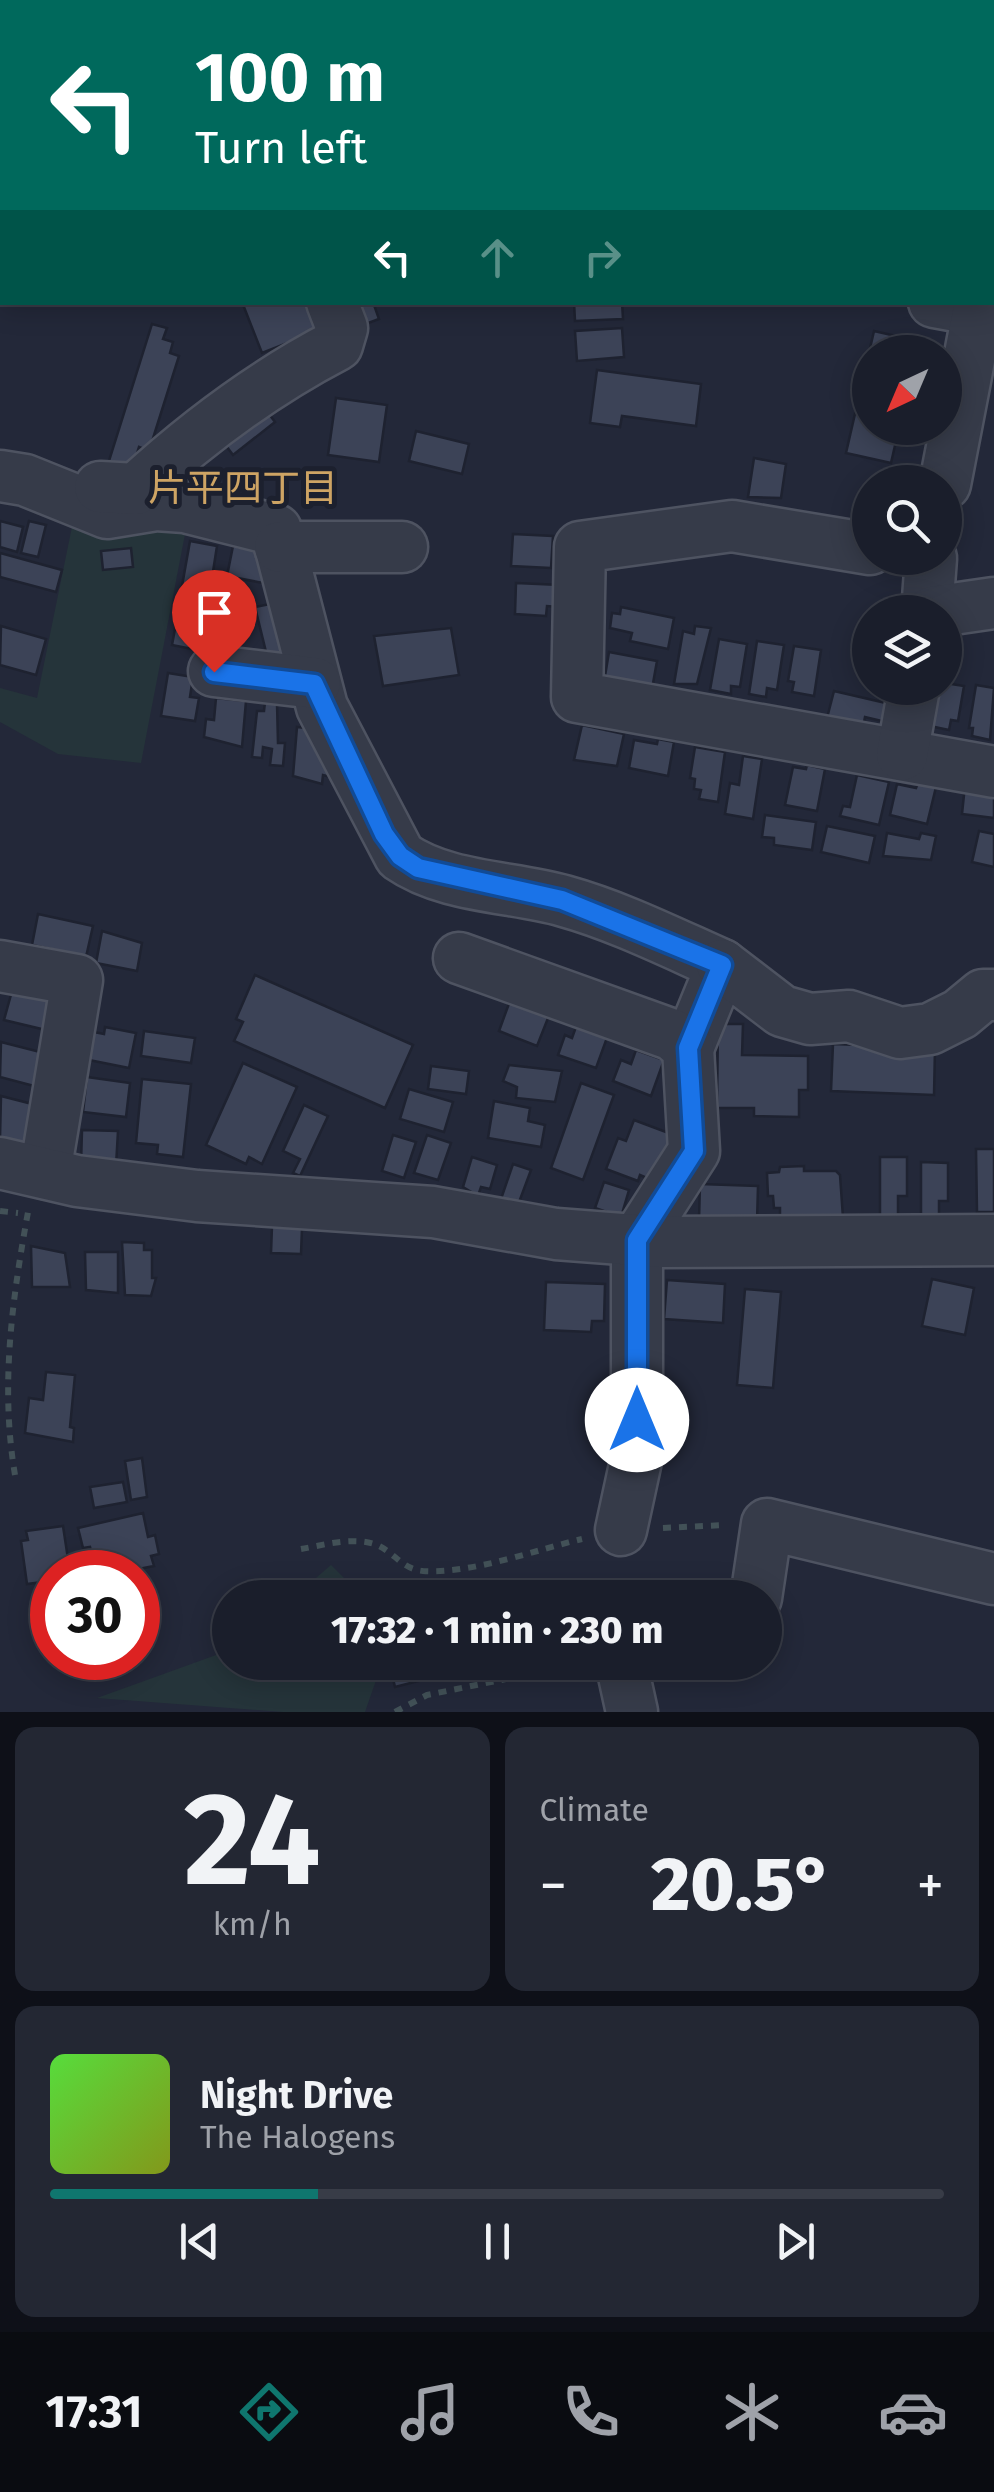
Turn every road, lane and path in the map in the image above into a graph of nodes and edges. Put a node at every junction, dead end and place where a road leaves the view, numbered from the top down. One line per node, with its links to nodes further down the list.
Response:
1 (333, 305): 5 (street)
2 (969, 309): 3 (street)
3 (948, 465)
4 (0, 476): 5 (street)
5 (82, 506): 6 (street)
6 (280, 546): 8 (street); 12 (street)
7 (852, 546): 14 (street)
8 (402, 547)
9 (994, 603): 10 (street)
10 (962, 608)
11 (214, 672): 12 (street)
12 (318, 695): 17 (street)
13 (911, 705): 14 (street)
14 (902, 755): 15 (street)
15 (994, 772)
16 (459, 958): 20 (street)
17 (722, 965): 19 (street); 20 (street)
18 (0, 966): 21 (street)
19 (994, 995)
20 (688, 1048): 22 (street)
21 (24, 1183): 22 (street); 24 (path)
22 (637, 1240): 23 (street); 26 (street)
23 (994, 1240)
24 (15, 1475)
25 (767, 1524): 26 (path); 28 (street); 29 (street)
26 (622, 1530): 27 (path)
27 (301, 1548)
28 (759, 1580)
29 (994, 1580)
30 (502, 1680): 32 (path)
31 (624, 1680): 33 (street)
32 (395, 1712)
33 (632, 1712)

